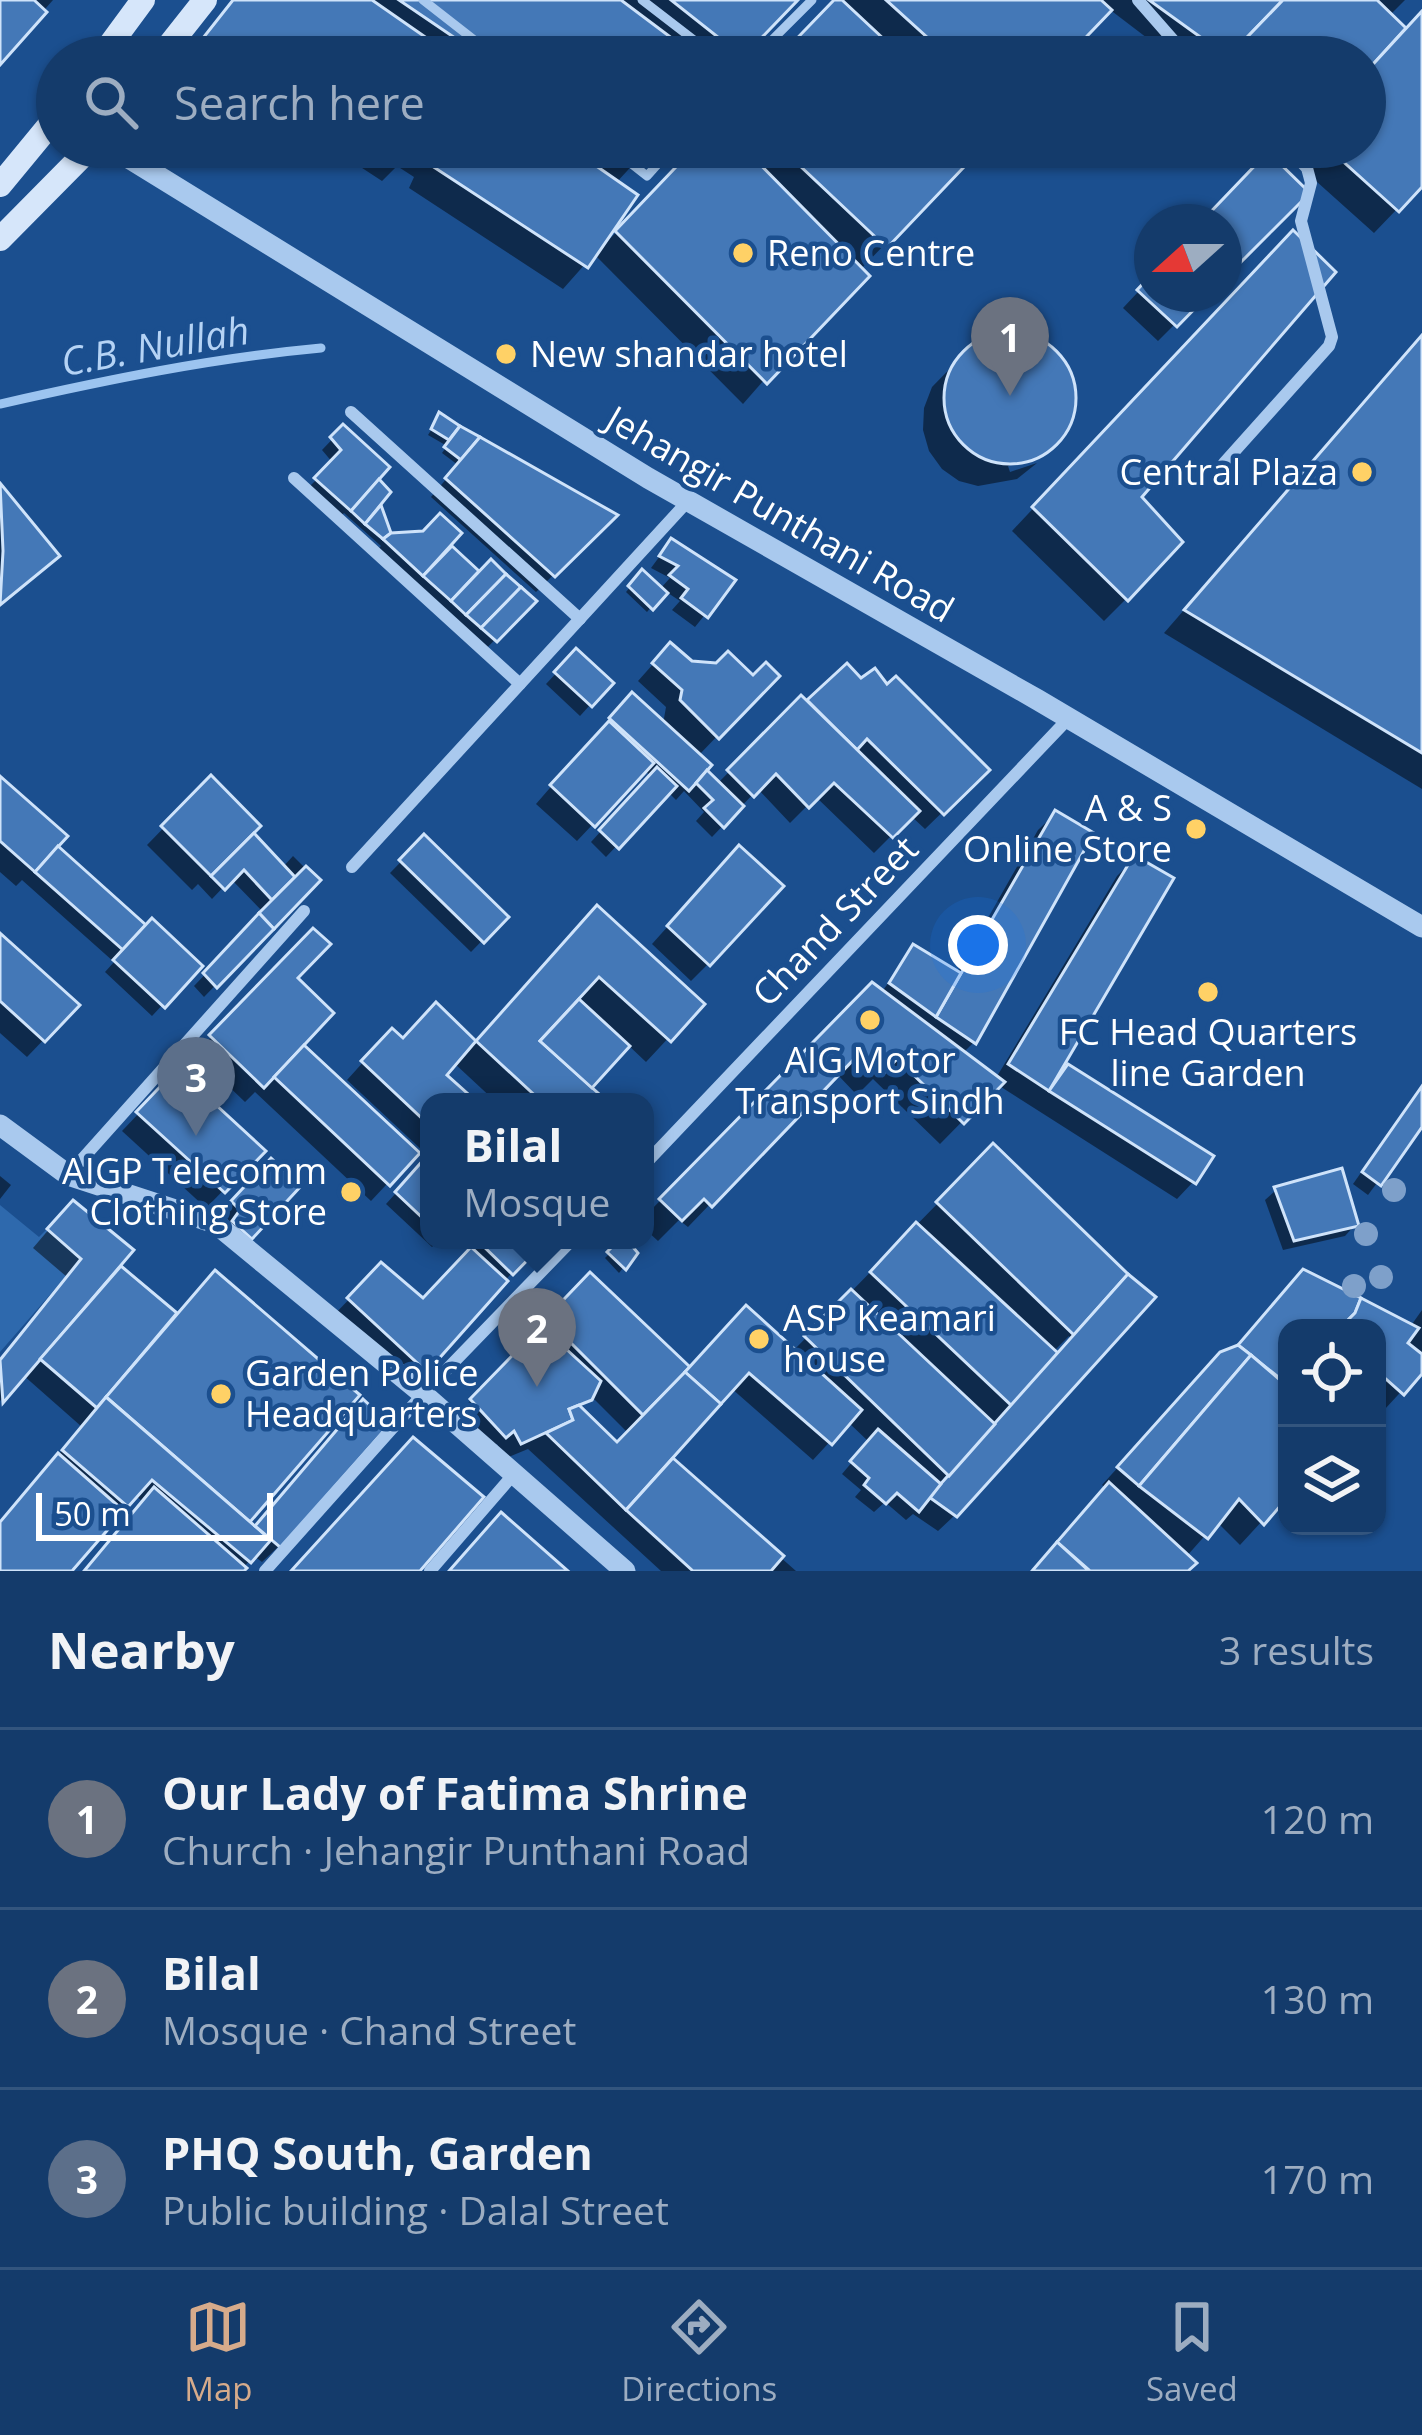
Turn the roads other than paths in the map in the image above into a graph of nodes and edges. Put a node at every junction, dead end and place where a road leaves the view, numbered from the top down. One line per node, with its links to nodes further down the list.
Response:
1 (143, 0): 7 (main road)
2 (205, 0): 8 (main road)
3 (423, 0): 9 (lane)
4 (642, 0): 10 (lane)
5 (812, 0): 11 (lane)
6 (1138, 0): 12 (street)
7 (116, 36)
8 (177, 36)
9 (469, 36)
10 (689, 36)
11 (776, 36)
12 (1170, 36)
13 (36, 141): 17 (main road)
14 (70, 168): 18 (main road)
15 (145, 168): 22 (street, Jehangir Punthani Road)
16 (1306, 168): 20 (street)
17 (0, 185)
18 (0, 239)
19 (351, 412): 23 (street)
20 (1224, 463)
21 (294, 478): 24 (street)
22 (688, 501): 23 (street); 25 (street, Jehangir Punthani Road)
23 (580, 619): 24 (street)
24 (520, 684): 26 (street)
25 (1068, 719): 28 (street, Jehangir Punthani Road); 30 (street, Chand Street)
26 (352, 867)
27 (304, 911): 31 (street)
28 (1422, 927)
29 (0, 1125): 31 (street)
30 (654, 1155)
31 (68, 1175): 33 (street)
32 (563, 1249): 33 (street)
33 (423, 1394): 34 (street); 36 (street)
34 (513, 1475): 35 (street); 37 (street)
35 (620, 1569)
36 (270, 1570)
37 (430, 1571)

